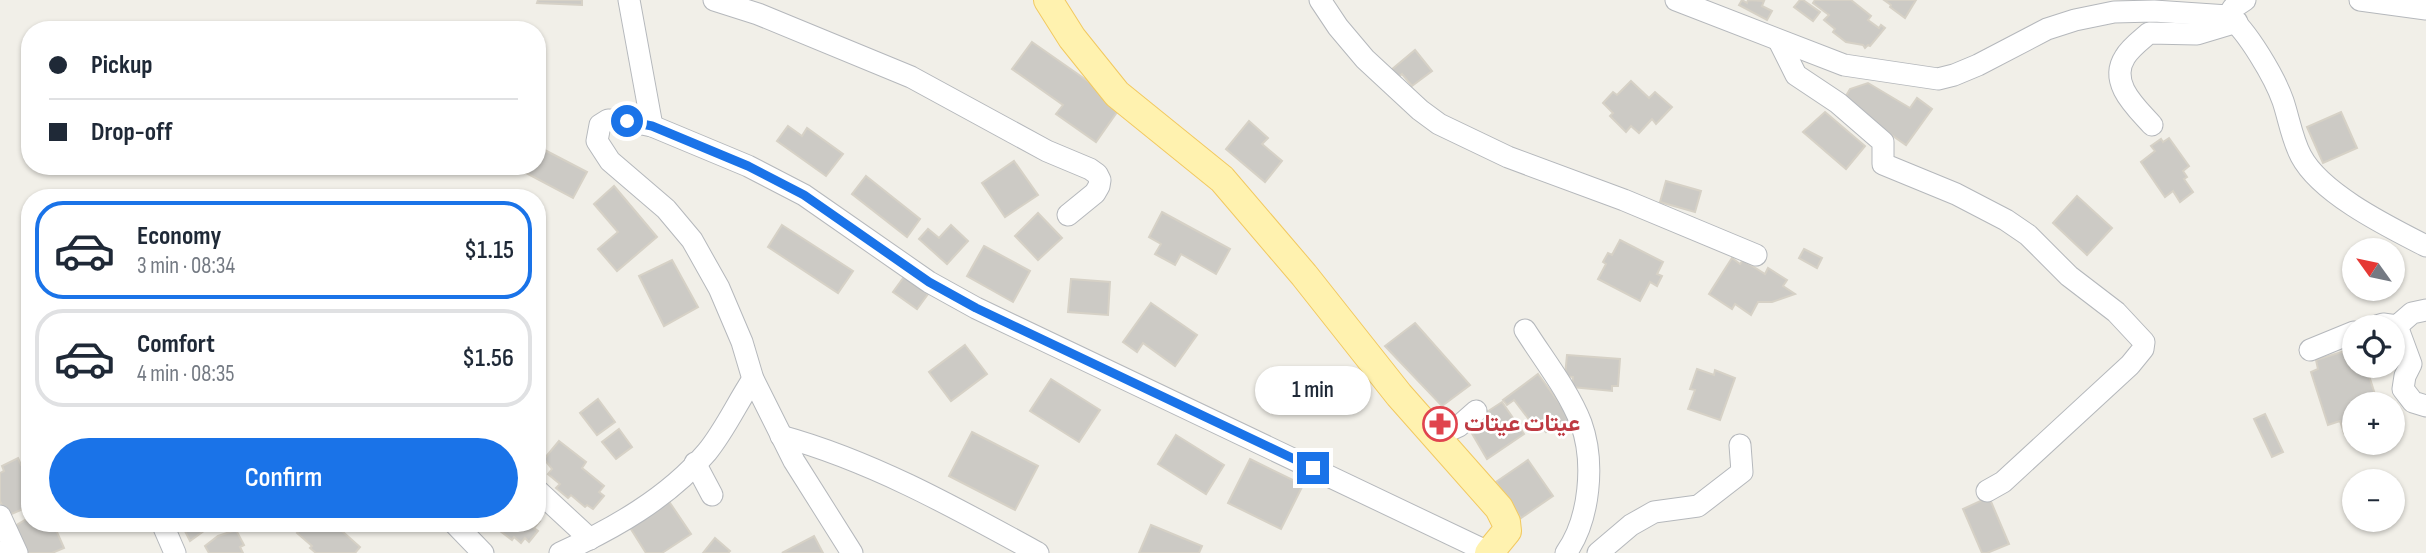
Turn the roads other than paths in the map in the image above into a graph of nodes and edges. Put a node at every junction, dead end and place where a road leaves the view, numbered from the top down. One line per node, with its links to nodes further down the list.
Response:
1 (629, 0): 12 (street)
2 (714, 0): 13 (street)
3 (1048, 0): 27 (main road)
4 (1321, 0): 15 (street)
5 (1676, 0): 10 (street)
6 (2245, 0): 9 (street)
7 (2360, 0): 8 (street)
8 (2426, 9)
9 (2233, 19): 10 (street); 11 (street); 14 (street)
10 (1779, 41): 30 (street)
11 (2152, 125)
12 (652, 126): 23 (street); 43 (street)
13 (1068, 215)
14 (2426, 246)
15 (1756, 255)
16 (2426, 310): 17 (street)
17 (2405, 319)
18 (1525, 330): 44 (street)
19 (2342, 337): 21 (street)
20 (2405, 341): 22 (street)
21 (2310, 350)
22 (2419, 366): 24 (street)
23 (753, 379): 26 (street); 29 (street)
24 (2426, 407)
25 (1476, 411): 27 (street)
26 (781, 436): 41 (street); 42 (street)
27 (1435, 437): 43 (main road)
28 (1740, 445): 45 (street)
29 (695, 463): 31 (street); 36 (street)
30 (1987, 491)
31 (712, 495)
32 (546, 498): 36 (street)
33 (0, 516): 37 (street)
34 (166, 532): 38 (street)
35 (463, 532): 39 (street)
36 (590, 539): 40 (street)
37 (17, 553)
38 (175, 553)
39 (483, 553)
40 (559, 553)
41 (852, 553)
42 (1038, 553)
43 (1490, 553)
44 (1566, 553)
45 (1598, 553)

